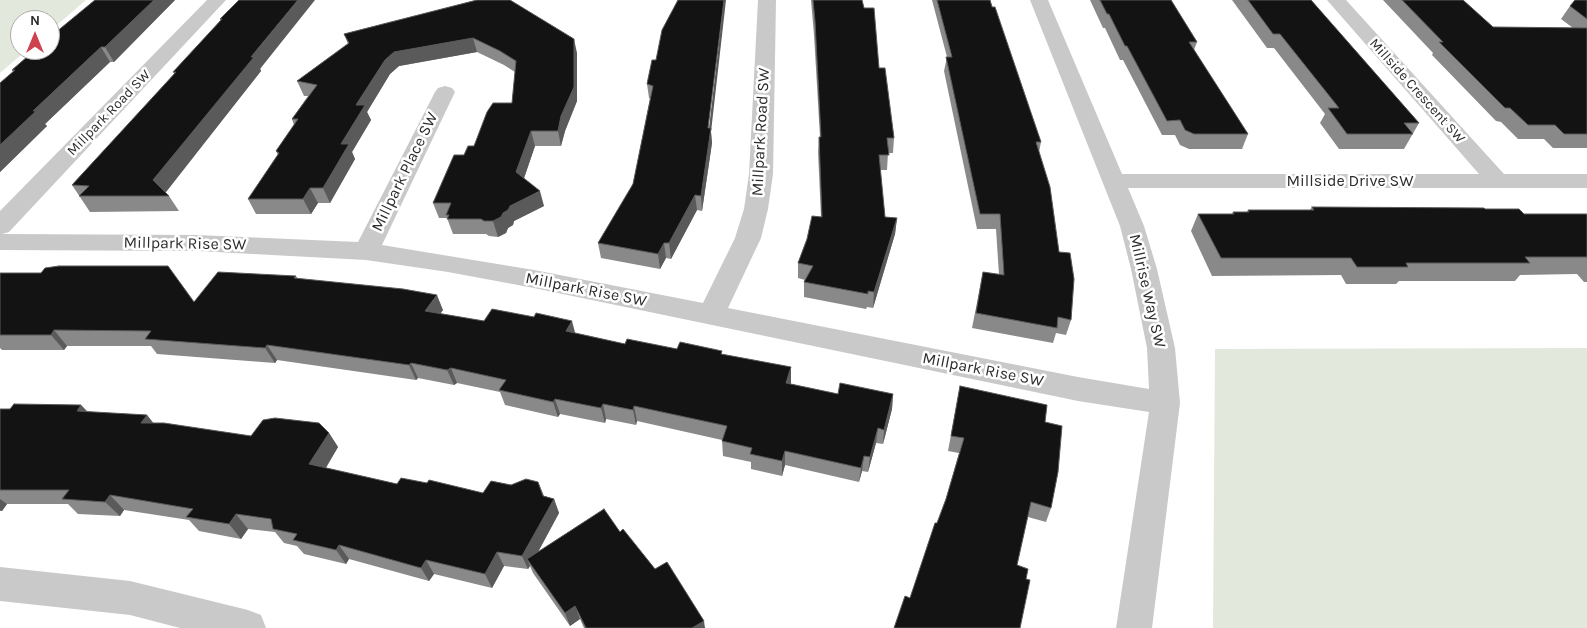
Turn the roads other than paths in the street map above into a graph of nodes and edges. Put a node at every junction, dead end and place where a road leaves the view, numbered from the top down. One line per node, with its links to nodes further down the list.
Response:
1 (217, 0): 9 (street, Millpark Road SW)
2 (767, 0): 12 (street, Millpark Road SW)
3 (1039, 0): 6 (street, Millrise Way SW)
4 (1336, 0): 7 (street, Millside Crescent SW)
5 (445, 92): 11 (street, Millpark Place SW)
6 (1113, 181): 7 (street, Millside Drive SW); 13 (street, Millrise Way SW)
7 (1498, 181): 8 (street, Millside Drive SW)
8 (1587, 181)
9 (0, 226)
10 (0, 242): 11 (street, Millpark Rise SW)
11 (366, 251): 12 (street, Millpark Rise SW)
12 (711, 316): 13 (street, Millpark Rise SW)
13 (1165, 402): 16 (street, Millrise Way SW)
14 (0, 584): 15 (street)
15 (248, 628)
16 (1134, 628)

